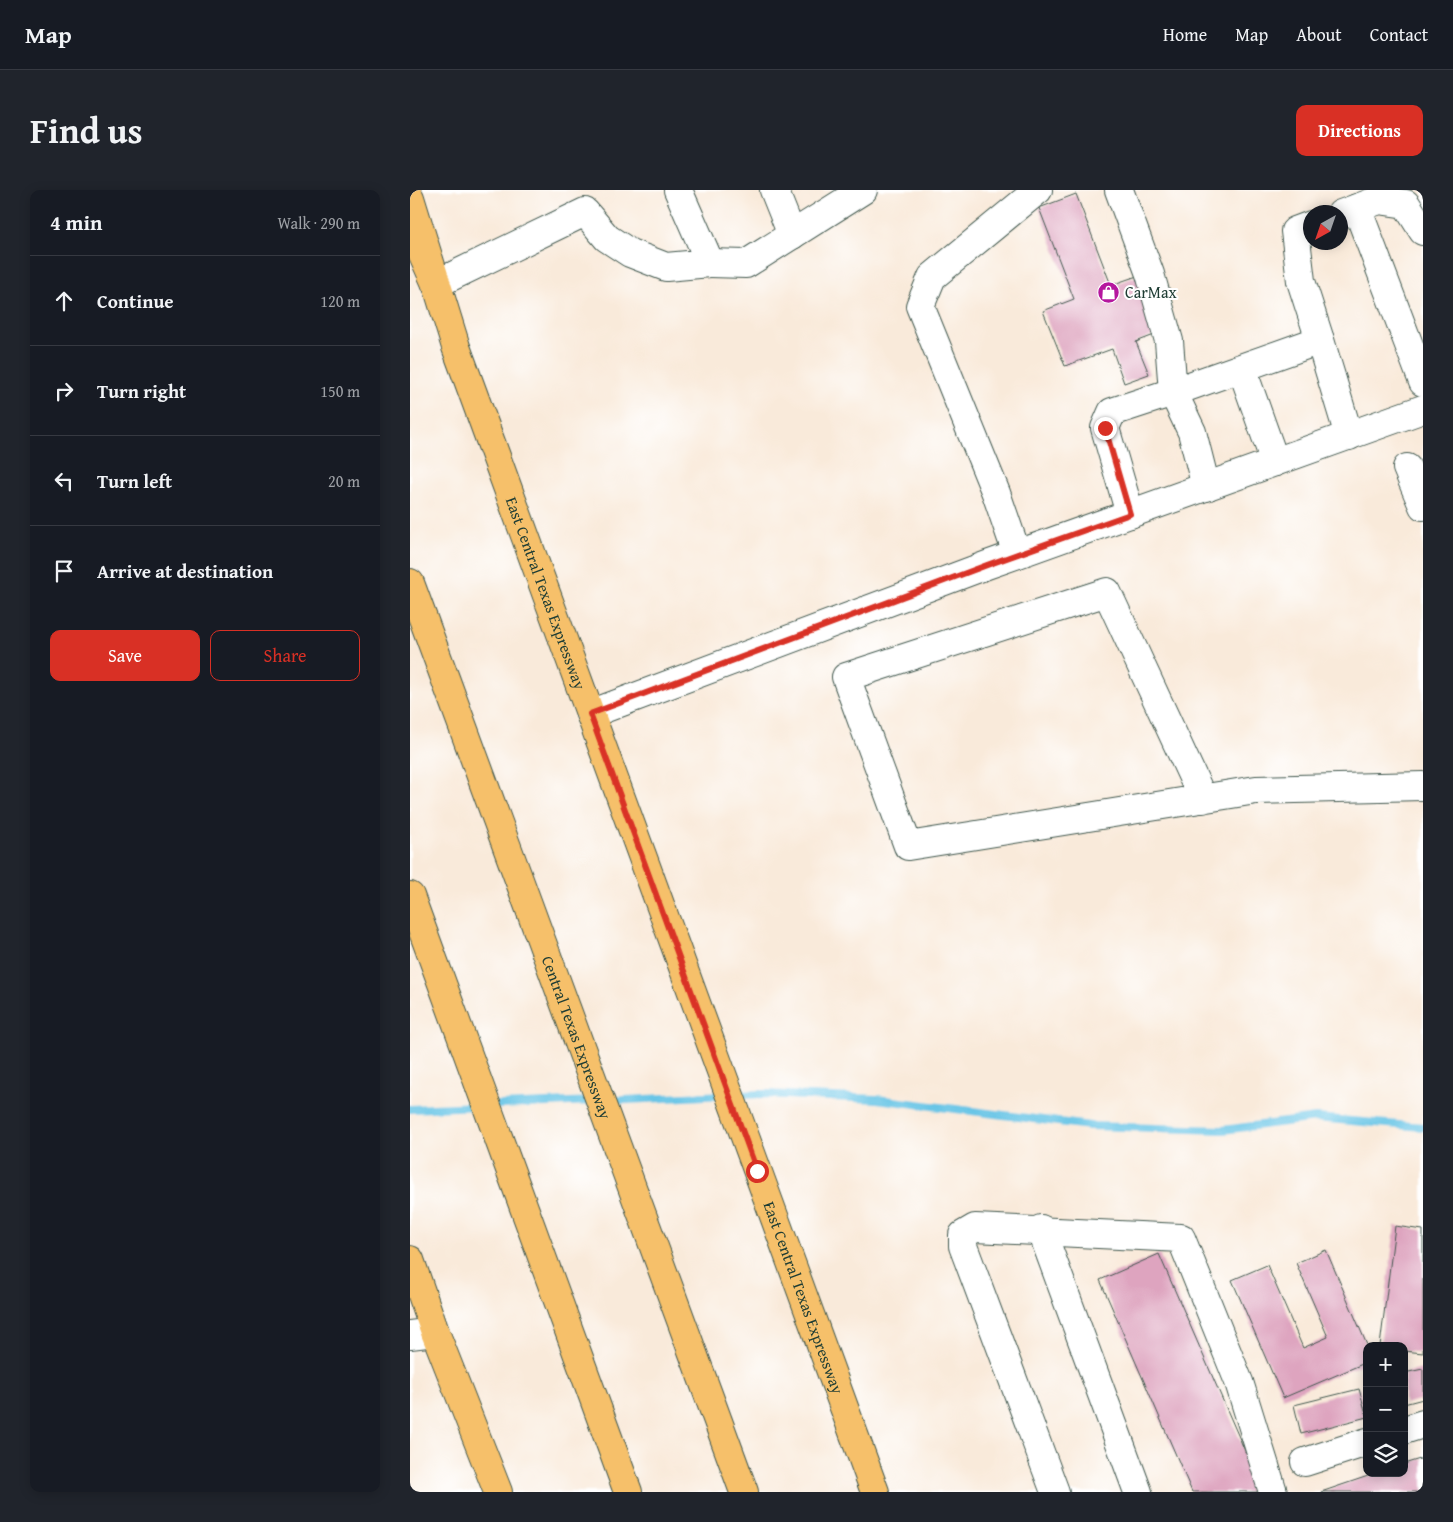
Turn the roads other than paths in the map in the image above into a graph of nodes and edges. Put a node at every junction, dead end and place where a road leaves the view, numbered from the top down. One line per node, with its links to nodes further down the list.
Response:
1 (678, 190): 13 (lane)
2 (774, 190): 12 (lane)
3 (863, 190): 12 (lane)
4 (1038, 190): 26 (lane)
5 (1119, 190): 18 (lane)
6 (410, 198): 14 (main road, East Central Texas Expressway)
7 (584, 201): 13 (lane); 14 (lane)
8 (1349, 211): 11 (lane); 17 (lane)
9 (410, 225): 14 (main road)
10 (1303, 228): 15 (lane)
11 (1423, 231)
12 (792, 235): 13 (lane)
13 (710, 263)
14 (436, 284): 28 (main road, East Central Texas Expressway)
15 (1320, 340): 16 (lane); 20 (lane)
16 (1242, 369): 18 (lane); 21 (lane)
17 (1423, 382)
18 (1173, 392): 23 (lane); 25 (lane)
19 (1423, 409): 20 (lane)
20 (1350, 436): 21 (lane)
21 (1275, 462): 23 (lane)
22 (1407, 468): 24 (lane)
23 (1206, 487): 25 (lane)
24 (1423, 506)
25 (1130, 514): 26 (lane)
26 (1017, 554): 28 (lane)
27 (410, 583): 41 (main road, Central Texas Expressway)
28 (590, 714): 42 (main road, East Central Texas Expressway)
29 (1423, 786): 30 (lane)
30 (1203, 799): 30 (lane)
31 (410, 896): 40 (main road)
32 (1041, 1230): 43 (lane); 44 (lane); 45 (lane)
33 (410, 1260): 34 (main road)
34 (422, 1334): 39 (main road)
35 (1423, 1424): 36 (lane)
36 (1408, 1429)
37 (1363, 1443): 38 (lane)
38 (1305, 1462)
39 (498, 1492)
40 (628, 1492)
41 (744, 1492)
42 (875, 1492)
43 (1055, 1492)
44 (1138, 1492)
45 (1273, 1492)

